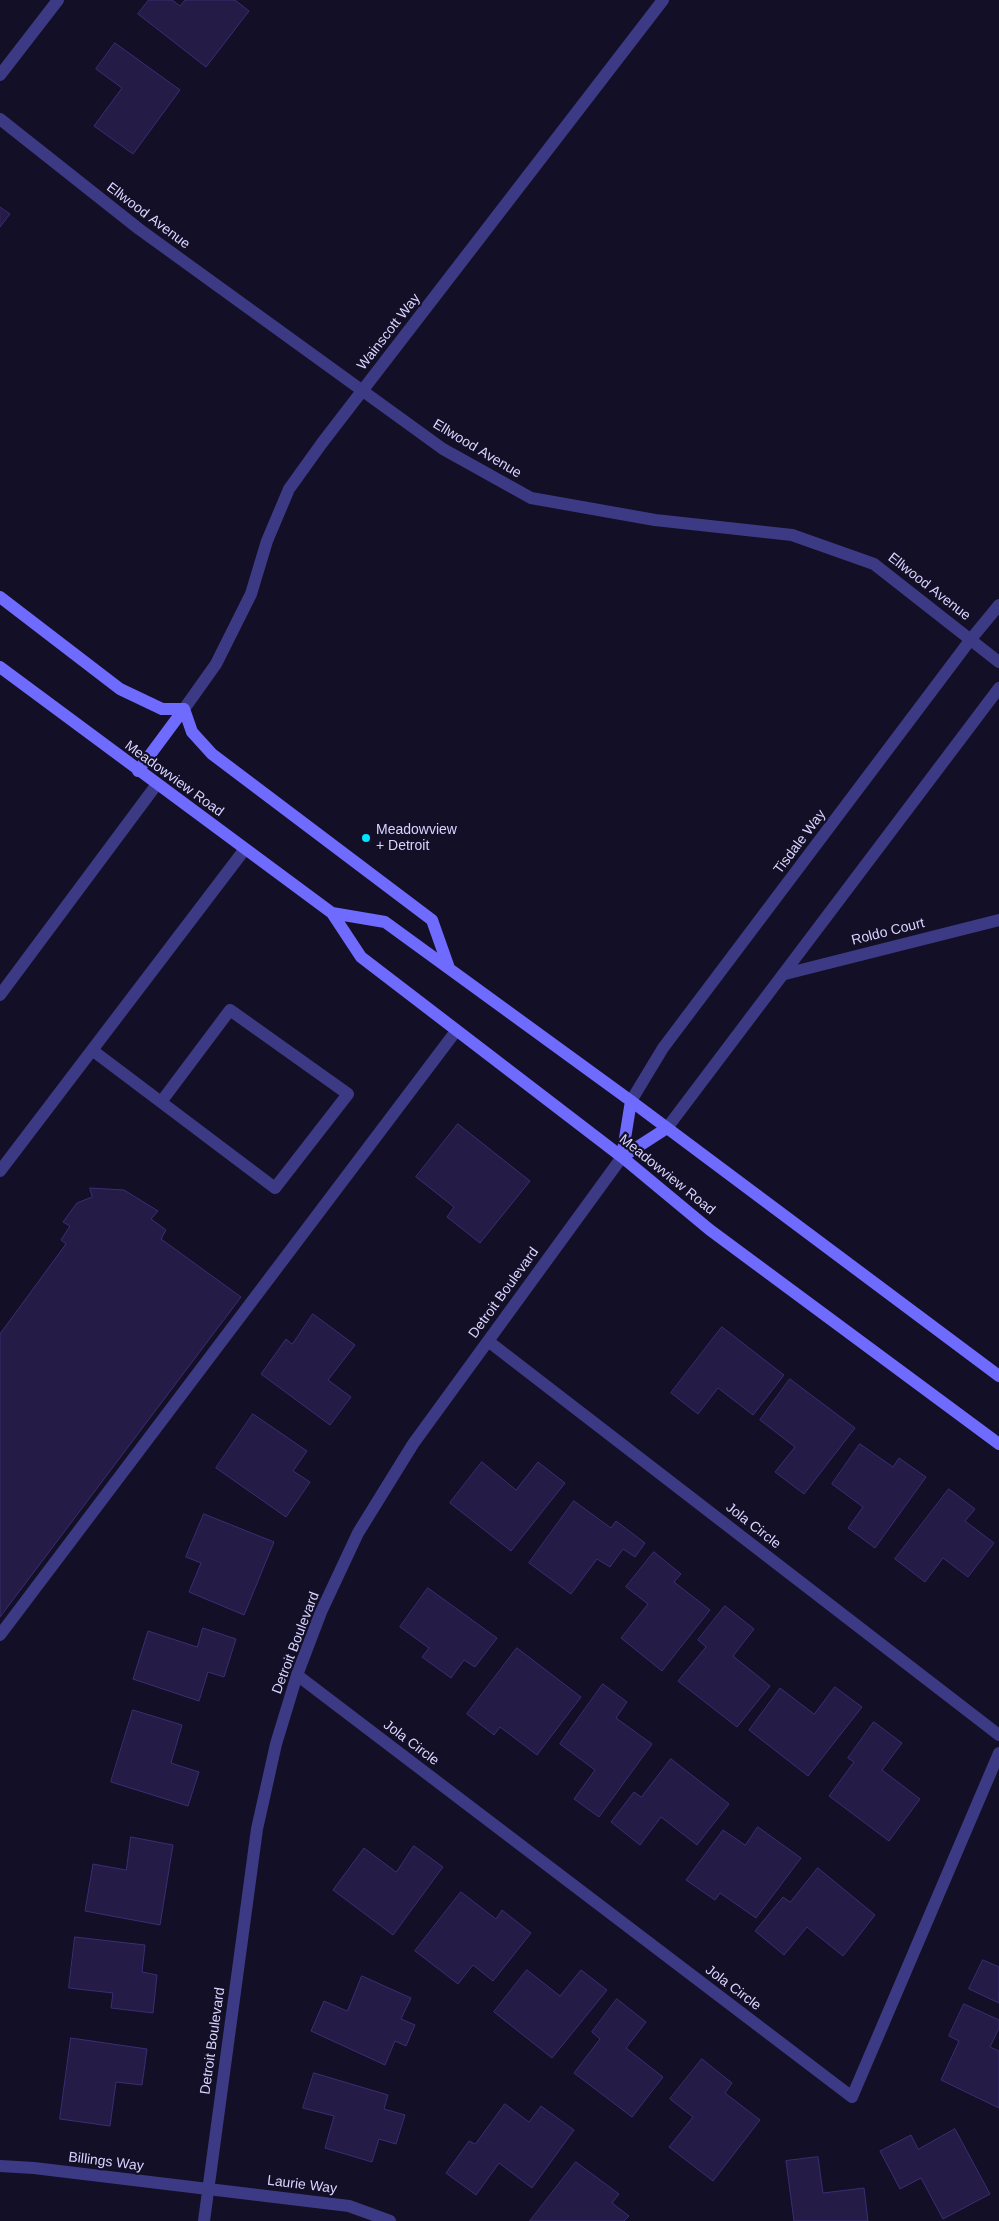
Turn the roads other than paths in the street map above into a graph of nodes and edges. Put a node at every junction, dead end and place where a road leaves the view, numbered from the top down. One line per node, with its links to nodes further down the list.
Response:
1 (58, 0): 3 (street)
2 (663, 0): 5 (street, Wainscott Way)
3 (0, 76)
4 (0, 119): 5 (street, Ellwood Avenue)
5 (362, 390): 8 (street, Ellwood Avenue); 12 (street, Wainscott Way)
6 (0, 597): 12 (main road)
7 (999, 605): 8 (street, Tisdale Way)
8 (971, 639): 9 (street, Ellwood Avenue); 23 (street, Tisdale Way)
9 (999, 662)
10 (0, 667): 13 (main road, Meadowview Road)
11 (999, 688): 19 (street)
12 (184, 709): 13 (main road); 18 (main road)
13 (138, 771): 14 (main road, Meadowview Road)
14 (157, 784): 15 (main road, Meadowview Road); 20 (street)
15 (245, 849): 16 (main road, Meadowview Road); 22 (street)
16 (332, 913): 18 (main road, Meadowview Road); 21 (main road, Meadowview Road)
17 (999, 920): 19 (street, Roldo Court)
18 (449, 968): 23 (main road, Meadowview Road)
19 (785, 974): 25 (street)
20 (0, 995)
21 (456, 1031): 26 (main road, Meadowview Road); 31 (street)
22 (92, 1050): 24 (street); 27 (street)
23 (631, 1101): 25 (main road, Meadowview Road); 26 (main road)
24 (161, 1102): 24 (street)
25 (667, 1128): 26 (main road); 29 (main road)
26 (622, 1157): 28 (street, Detroit Boulevard); 30 (main road, Meadowview Road)
27 (0, 1172)
28 (488, 1341): 32 (street, Detroit Boulevard); 33 (street, Jola Circle)
29 (999, 1376)
30 (999, 1444)
31 (0, 1635)
32 (297, 1675): 34 (street, Jola Circle); 36 (street, Detroit Boulevard)
33 (999, 1736)
34 (999, 1753)
35 (0, 2166): 36 (street, Billings Way)
36 (208, 2189): 37 (street, Detroit Boulevard); 38 (street, Laurie Way)
37 (204, 2221)
38 (390, 2221)

